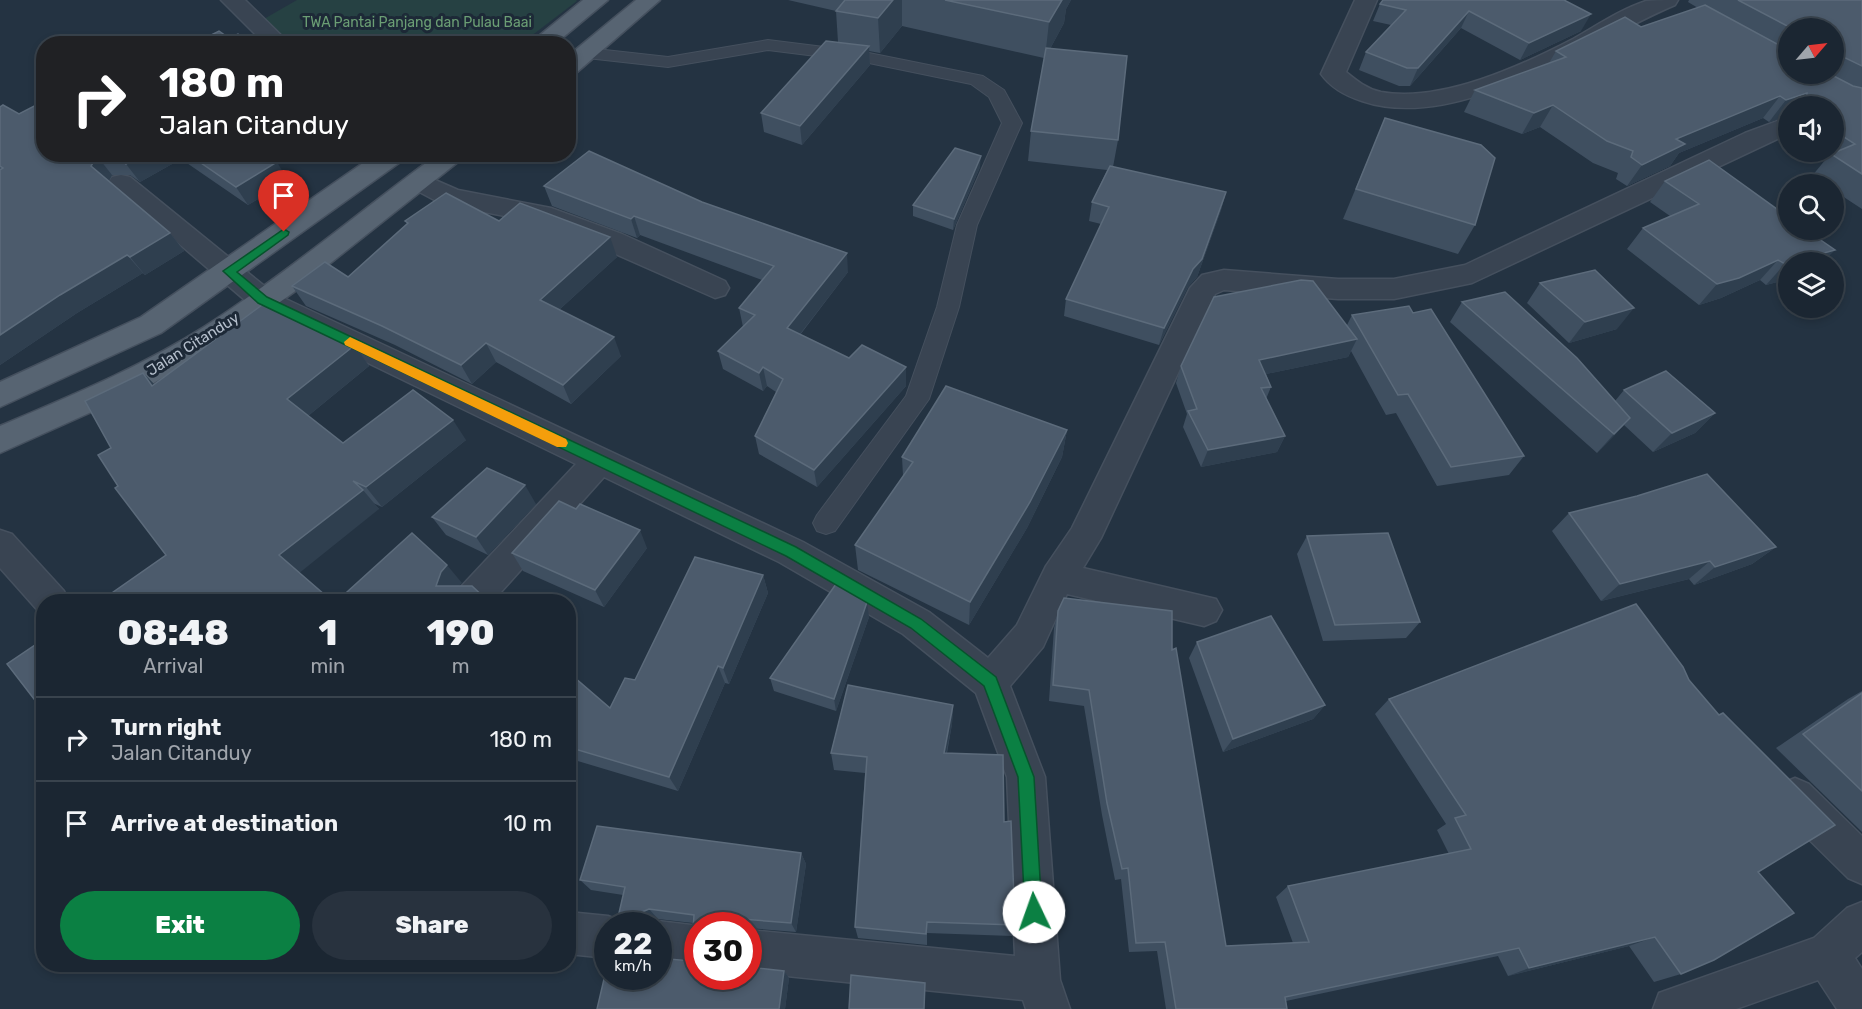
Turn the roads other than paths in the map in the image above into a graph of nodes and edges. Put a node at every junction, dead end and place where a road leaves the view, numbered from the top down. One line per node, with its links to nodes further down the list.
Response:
1 (232, 0): 6 (street)
2 (597, 0): 7 (main road)
3 (649, 0): 8 (main road)
4 (1366, 0): 5 (street)
5 (1670, 4)
6 (270, 36)
7 (550, 36)
8 (587, 53): 9 (main road); 21 (lane)
9 (576, 62)
10 (1778, 129): 23 (street)
11 (384, 162): 15 (main road)
12 (445, 162): 13 (main road, Jalan Citanduy)
13 (419, 181): 16 (street); 17 (main road, Jalan Citanduy)
14 (121, 183): 15 (street)
15 (229, 271): 17 (street); 18 (main road)
16 (715, 288)
17 (263, 300): 19 (main road, Jalan Citanduy); 20 (street)
18 (0, 395)
19 (0, 440)
20 (599, 461): 25 (street); 27 (street)
21 (826, 523)
22 (0, 544): 24 (street)
23 (1058, 576): 26 (street); 27 (street)
24 (45, 594)
25 (476, 594)
26 (1204, 610)
27 (990, 682): 35 (street)
28 (1771, 773): 29 (street)
29 (1862, 864)
30 (1862, 923): 34 (street)
31 (576, 934): 32 (street)
32 (594, 936)
33 (762, 953): 35 (street)
34 (1827, 955): 36 (street); 37 (street)
35 (1043, 994)
36 (1862, 1008)
37 (1675, 1009)

